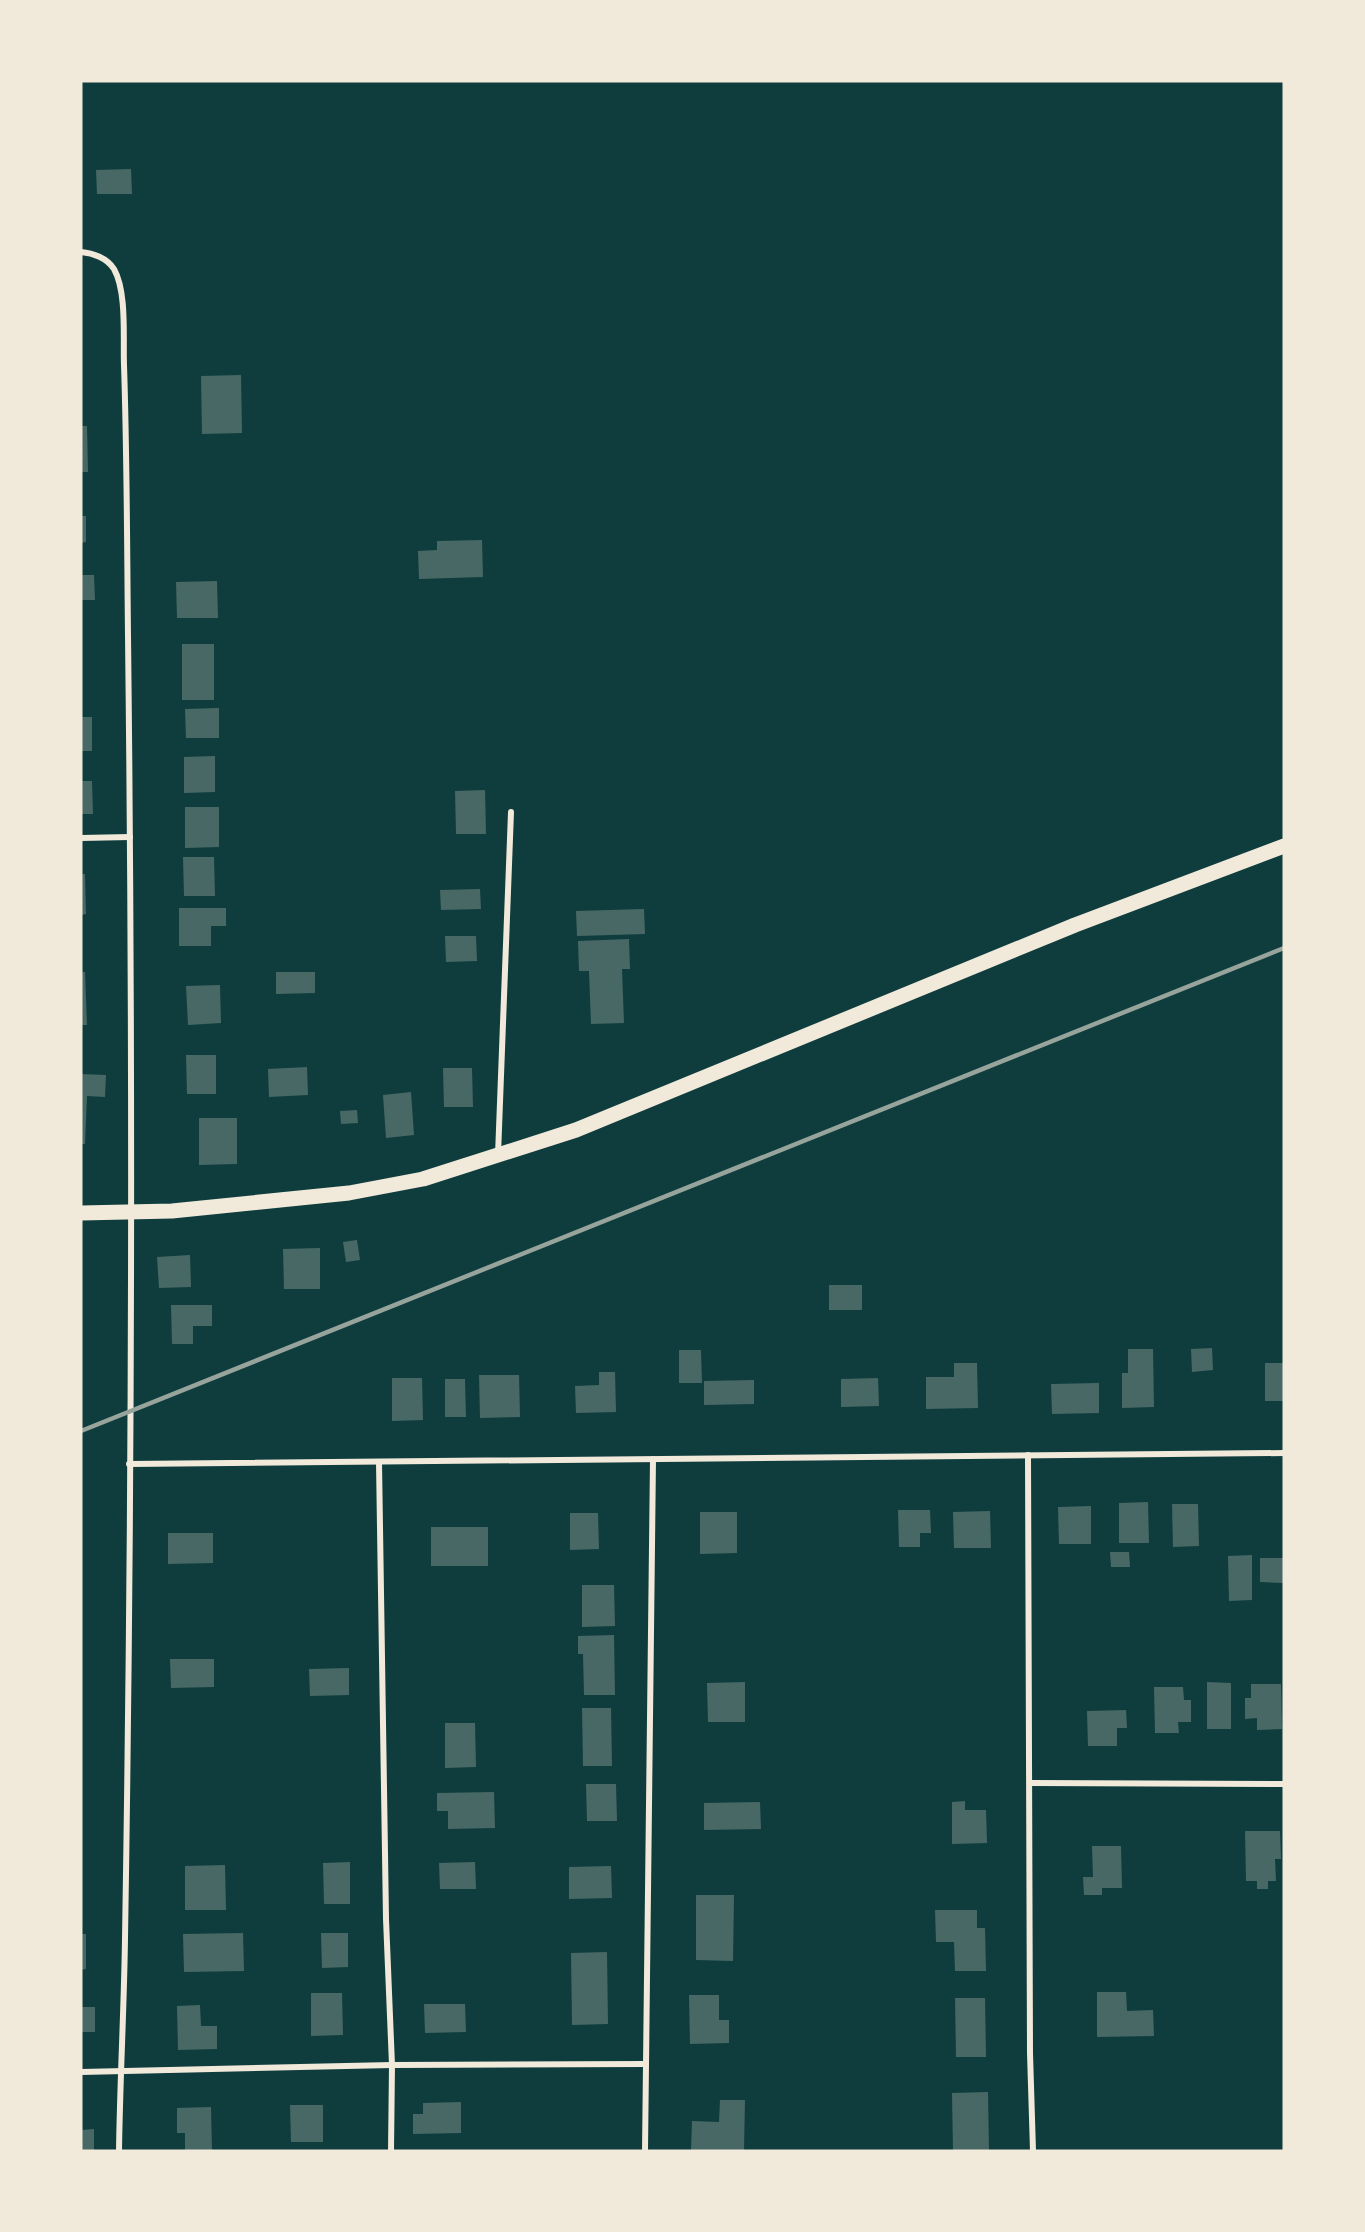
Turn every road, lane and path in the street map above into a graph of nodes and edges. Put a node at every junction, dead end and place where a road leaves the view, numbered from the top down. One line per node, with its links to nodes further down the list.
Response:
1 (81, 252): 3 (street)
2 (511, 812): 6 (street)
3 (130, 837): 4 (street); 7 (street)
4 (81, 838)
5 (1284, 846): 6 (main road)
6 (498, 1155): 7 (main road)
7 (130, 1211): 8 (main road); 13 (street)
8 (81, 1213)
9 (1284, 1453): 10 (street)
10 (1028, 1455): 11 (street); 14 (street)
11 (653, 1459): 12 (street); 16 (street)
12 (379, 1462): 13 (street); 17 (street)
13 (129, 1464): 18 (street)
14 (1031, 1783): 15 (street); 23 (street)
15 (1284, 1784)
16 (646, 2064): 17 (street); 22 (street)
17 (392, 2065): 18 (street); 21 (street)
18 (120, 2070): 19 (street); 20 (street)
19 (81, 2072)
20 (119, 2151)
21 (391, 2151)
22 (645, 2151)
23 (1033, 2151)

